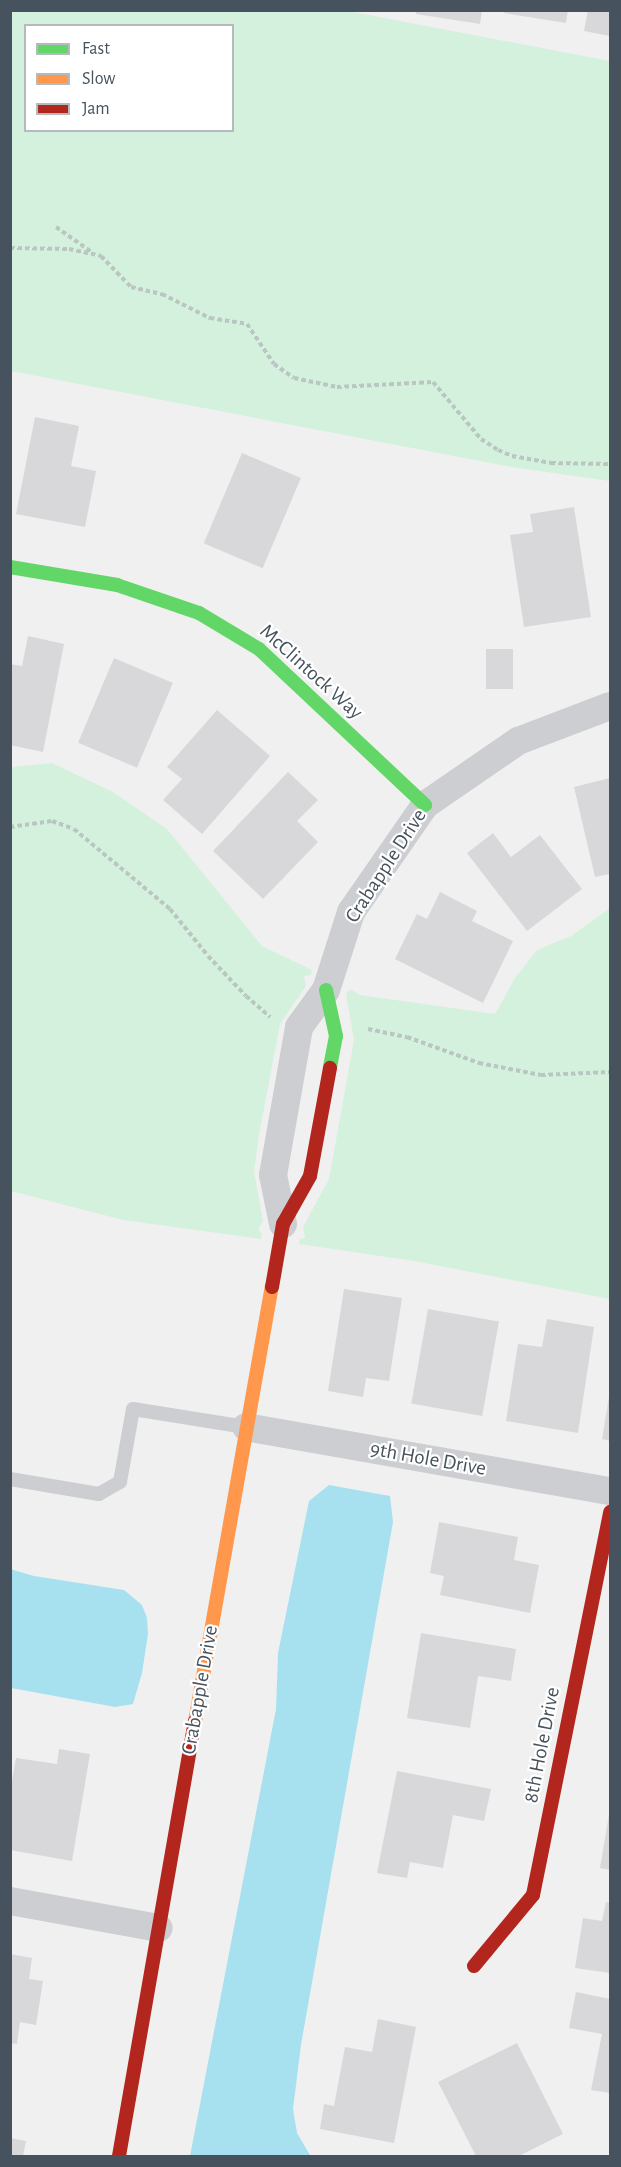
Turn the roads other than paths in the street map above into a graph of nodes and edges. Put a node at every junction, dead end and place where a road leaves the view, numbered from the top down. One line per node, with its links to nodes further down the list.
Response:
1 (10, 567): 3 (street, McClintock Way)
2 (610, 706): 3 (street, Crabapple Drive)
3 (425, 805): 4 (street, Crabapple Drive)
4 (326, 990): 5 (street, Crabapple Drive); 5 (street, Crabapple Drive)
5 (283, 1224): 6 (street, Crabapple Drive)
6 (246, 1427): 7 (lane); 8 (street, 9th Hole Drive); 11 (street, Crabapple Drive)
7 (10, 1479)
8 (610, 1491)
9 (610, 1512): 12 (street, 8th Hole Drive)
10 (10, 1901): 11 (street)
11 (159, 1928): 13 (street, Crabapple Drive)
12 (474, 1966)
13 (119, 2157)

